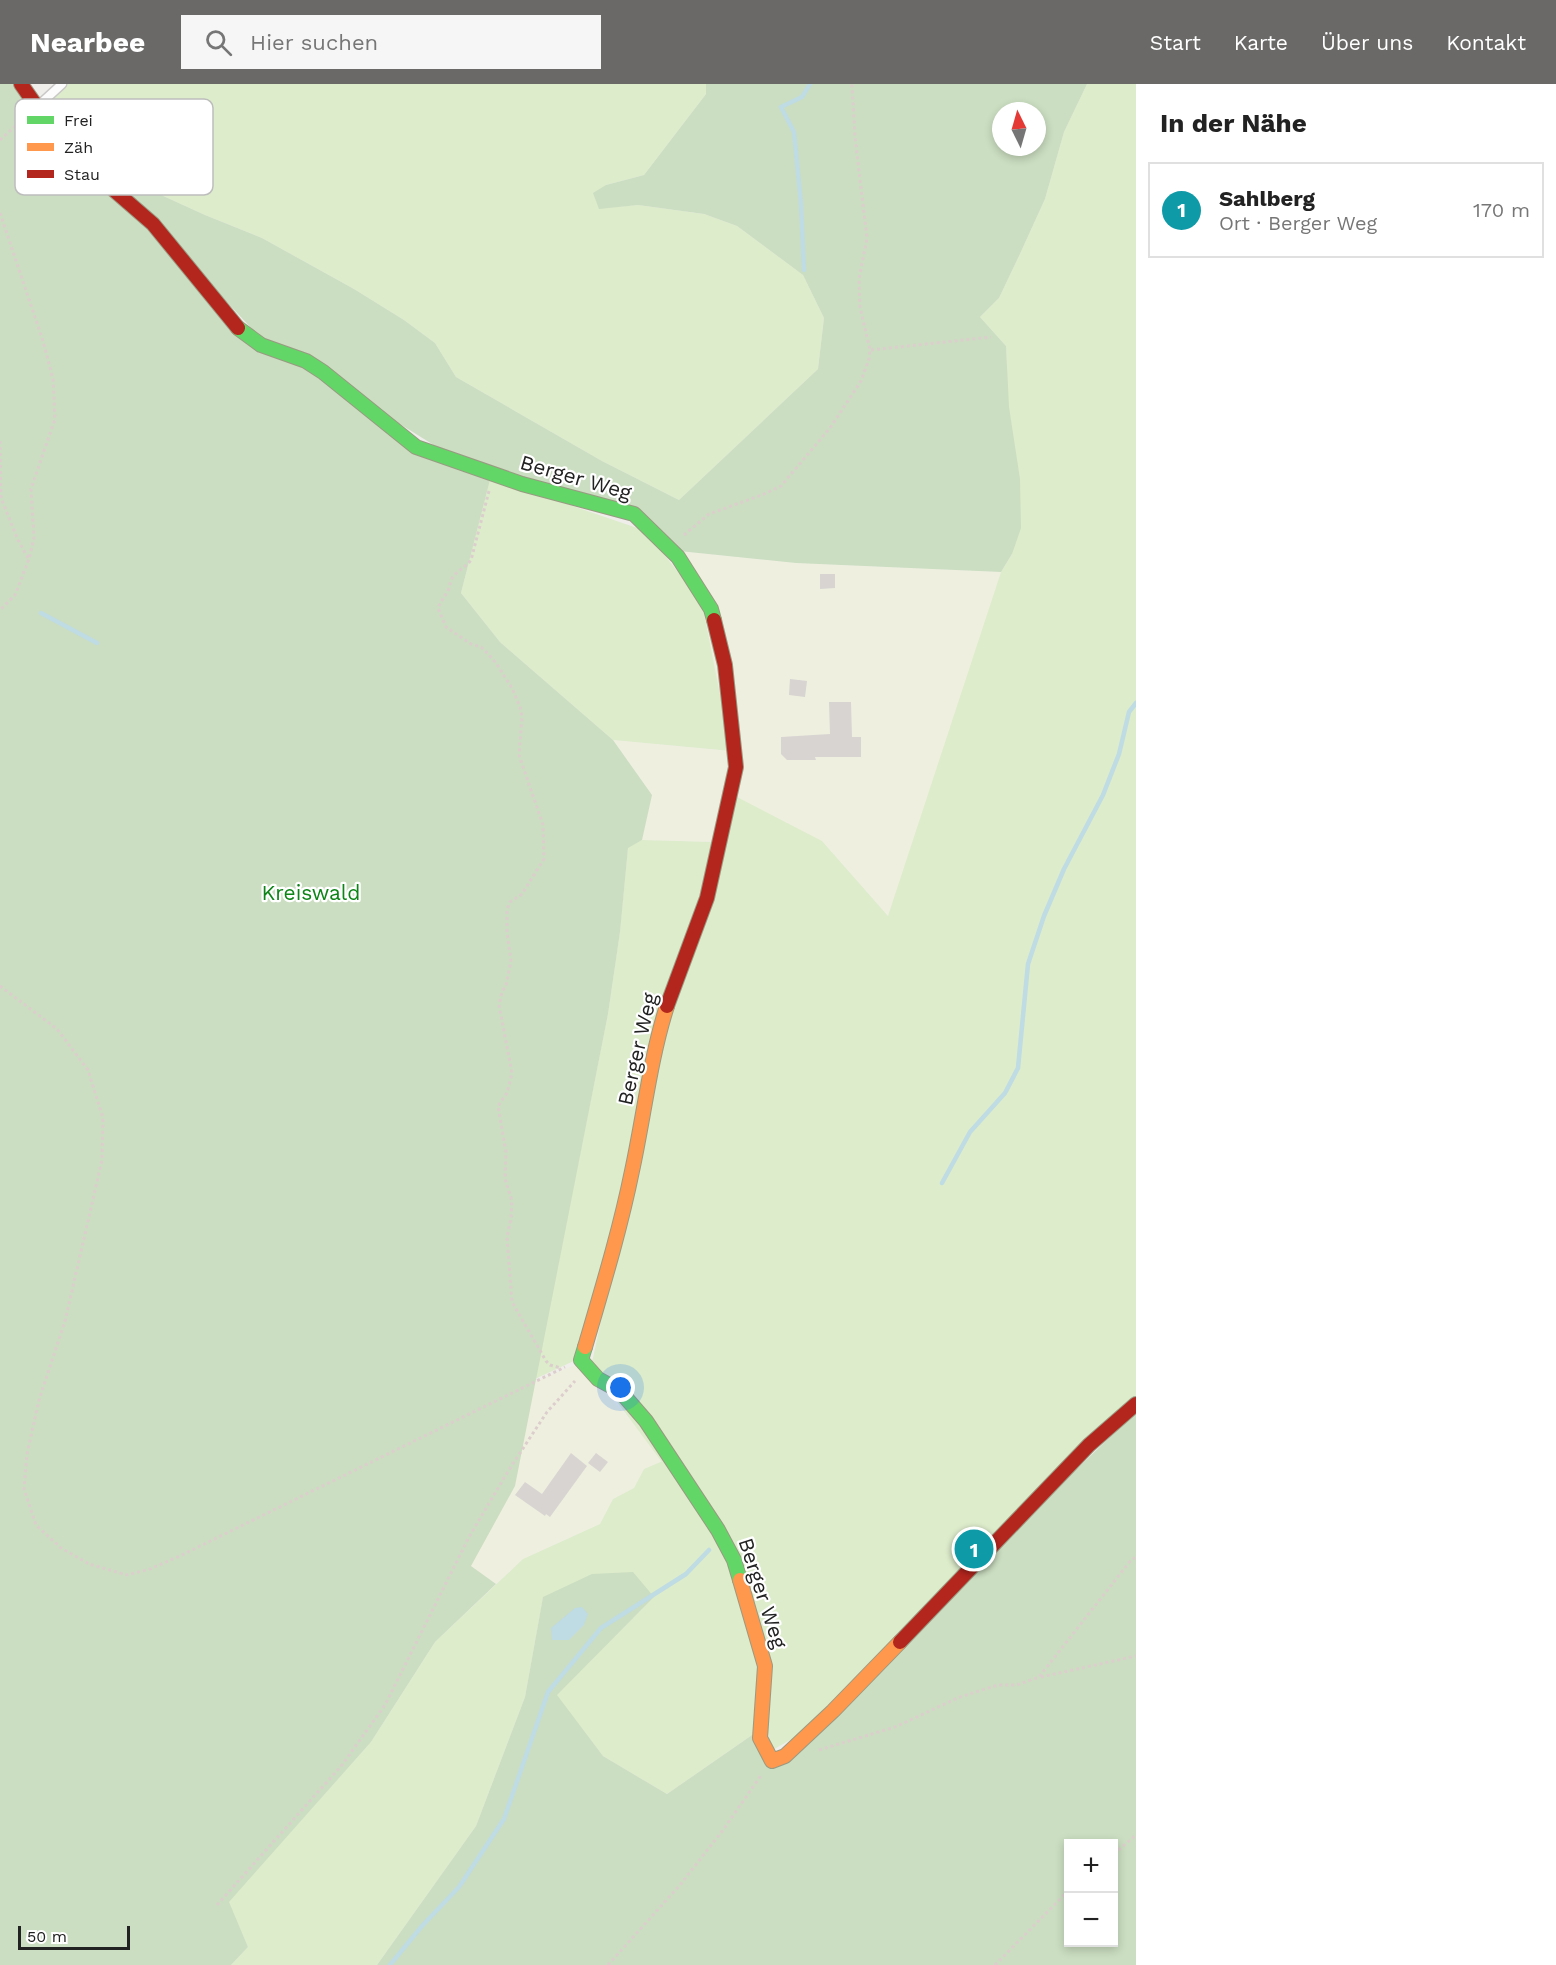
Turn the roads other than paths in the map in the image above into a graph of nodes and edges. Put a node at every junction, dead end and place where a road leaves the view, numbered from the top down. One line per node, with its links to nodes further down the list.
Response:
1 (21, 84): 3 (street, Berger Weg)
2 (62, 84): 4 (lane)
3 (32, 99)
4 (45, 99)
5 (120, 195): 6 (street, Berger Weg)
6 (1136, 1404)

